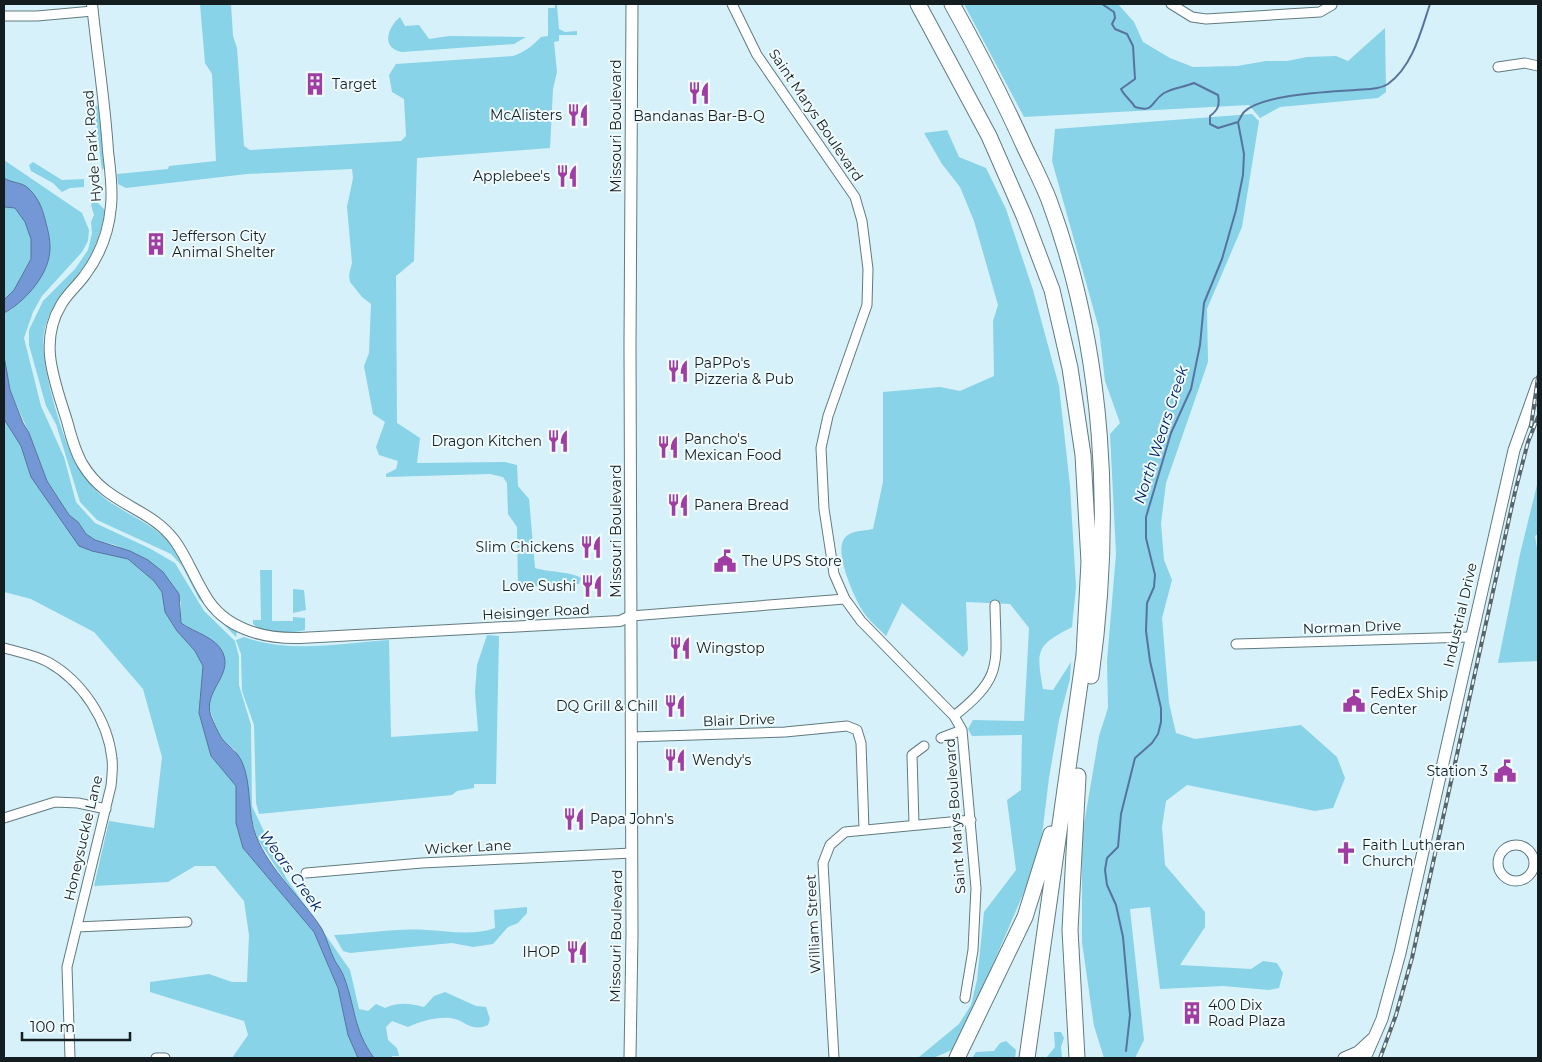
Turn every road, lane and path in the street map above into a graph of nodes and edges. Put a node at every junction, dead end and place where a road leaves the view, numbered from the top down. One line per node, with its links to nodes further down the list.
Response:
1 (632, 4): 14 (main road, Missouri Boulevard)
2 (732, 4): 12 (street, Saint Marys Boulevard)
3 (918, 4): 24 (highway)
4 (952, 4): 25 (highway)
5 (1171, 4): 6 (street)
6 (1332, 5)
7 (93, 7): 8 (street); 15 (street, Hyde Park Road)
8 (4, 16)
9 (1538, 66): 10 (street)
10 (1498, 67)
11 (1538, 383): 16 (main road, Industrial Drive)
12 (845, 599): 14 (street, Heisinger Road); 19 (street, Saint Marys Boulevard)
13 (994, 605): 19 (street)
14 (631, 616): 15 (street, Heisinger Road); 21 (main road, Missouri Boulevard)
15 (317, 637)
16 (1470, 637): 17 (street, Norman Drive); 37 (main road, Industrial Drive)
17 (1236, 644)
18 (4, 648): 26 (street, Honeysuckle Lane)
19 (954, 716): 20 (street, Saint Marys Boulevard)
20 (962, 730): 22 (street); 28 (street, Saint Marys Boulevard)
21 (632, 737): 30 (street, Blair Drive); 31 (main road, Missouri Boulevard)
22 (941, 738)
23 (924, 746): 29 (street)
24 (1070, 758): 43 (highway); 44 (highway)
25 (1078, 776): 45 (highway); 46 (highway)
26 (106, 809): 27 (street); 35 (street, Honeysuckle Lane)
27 (4, 818)
28 (971, 820): 29 (street, William Street); 36 (street, Saint Marys Boulevard)
29 (914, 824): 30 (street, William Street)
30 (864, 830): 42 (street, William Street)
31 (632, 853): 33 (street, Wicker Lane); 41 (main road, Missouri Boulevard)
32 (1536, 864): 32 (street)
33 (306, 874)
34 (187, 922): 35 (street)
35 (77, 927): 38 (street, Honeysuckle Lane)
36 (965, 998)
37 (1375, 1036): 47 (main road); 48 (main road, Industrial Drive)
38 (70, 1058)
39 (156, 1058): 40 (street)
40 (165, 1058)
41 (630, 1058)
42 (834, 1058)
43 (957, 1058)
44 (1027, 1058)
45 (1038, 1058)
46 (1078, 1058)
47 (1344, 1058)
48 (1365, 1058)

